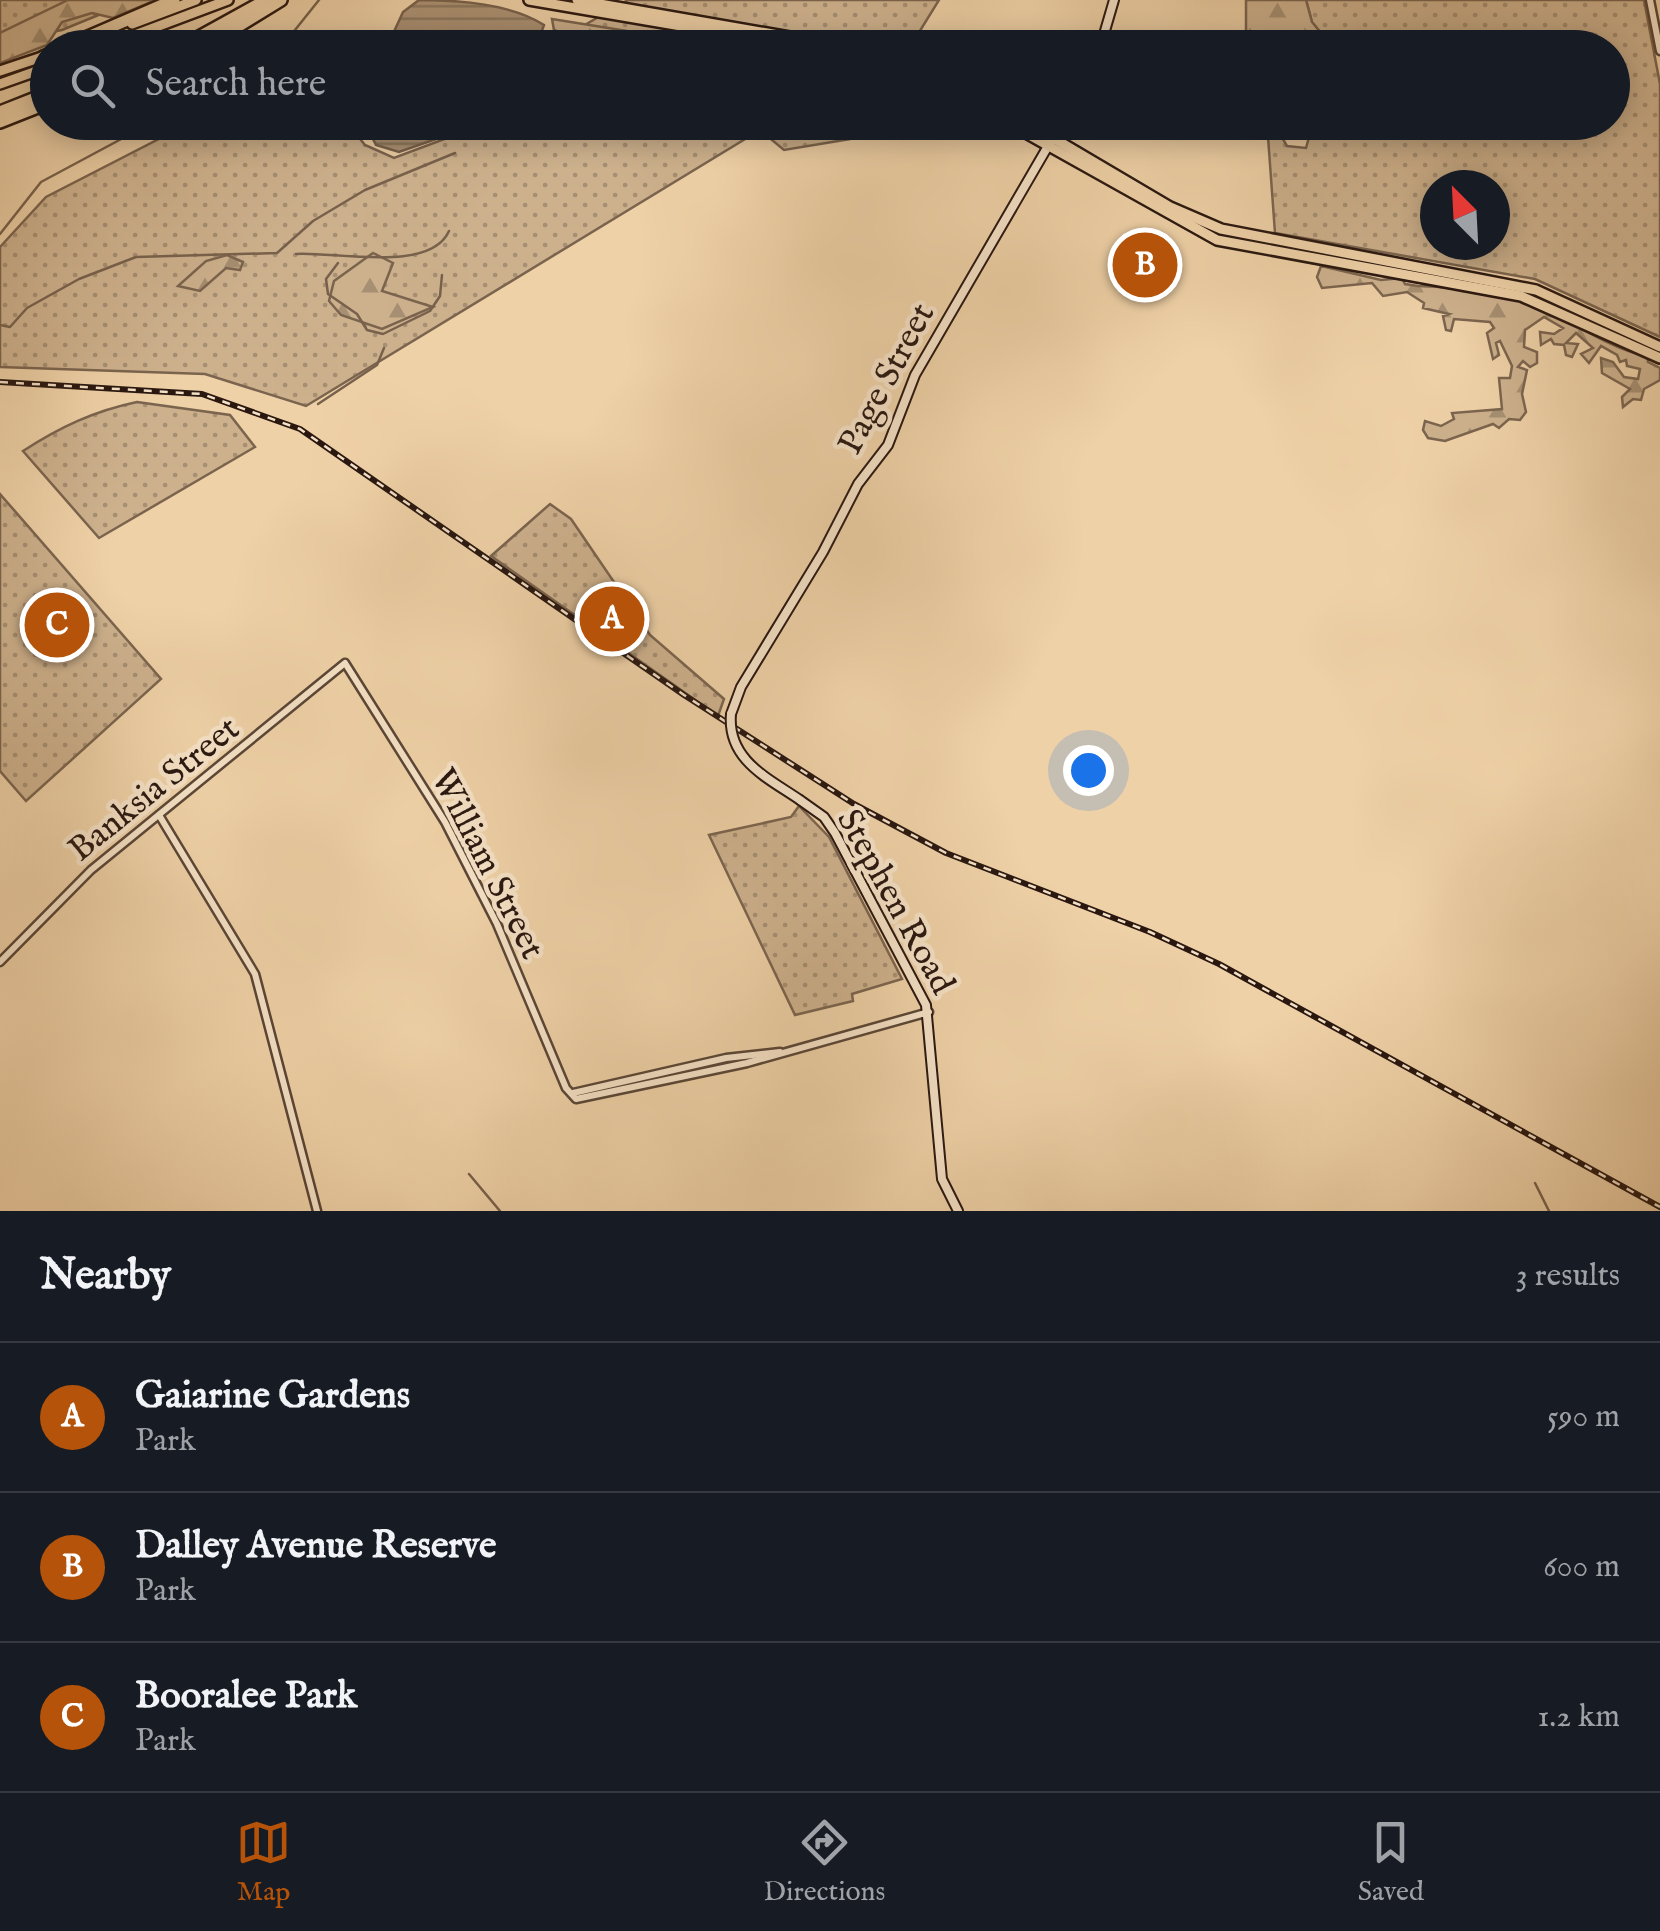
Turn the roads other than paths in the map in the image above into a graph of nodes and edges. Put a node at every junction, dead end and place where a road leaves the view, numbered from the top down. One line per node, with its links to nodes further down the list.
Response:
1 (174, 0): 10 (highway)
2 (196, 0): 11 (main road)
3 (228, 0): 12 (main road)
4 (528, 0): 15 (main road)
5 (577, 0): 16 (main road)
6 (1114, 0): 17 (main road)
7 (1650, 0): 18 (street)
8 (264, 1): 13 (highway)
9 (281, 1): 14 (highway)
10 (106, 30)
11 (114, 30)
12 (148, 30)
13 (212, 30)
14 (233, 30)
15 (704, 30)
16 (750, 30)
17 (1105, 30)
18 (1660, 51)
19 (30, 63): 21 (main road)
20 (30, 67): 22 (main road)
21 (0, 72)
22 (0, 84)
23 (30, 100): 25 (highway)
24 (30, 110): 26 (highway)
25 (0, 112)
26 (0, 122)
27 (1046, 140): 29 (main road)
28 (1048, 140): 29 (main road)
29 (1050, 142): 30 (main road); 31 (main road); 35 (main road, Page Street)
30 (1221, 229): 31 (main road); 32 (main road)
31 (1217, 240): 33 (main road)
32 (1660, 347)
33 (1660, 361)
34 (345, 663): 36 (street, Banksia Street); 38 (street, William Street)
35 (730, 714): 38 (main road, Stephen Road, bridge)
36 (159, 815): 37 (street, Banksia Street); 39 (street)
37 (0, 962)
38 (929, 1012): 40 (main road, Stephen Road)
39 (317, 1211)
40 (958, 1211)

